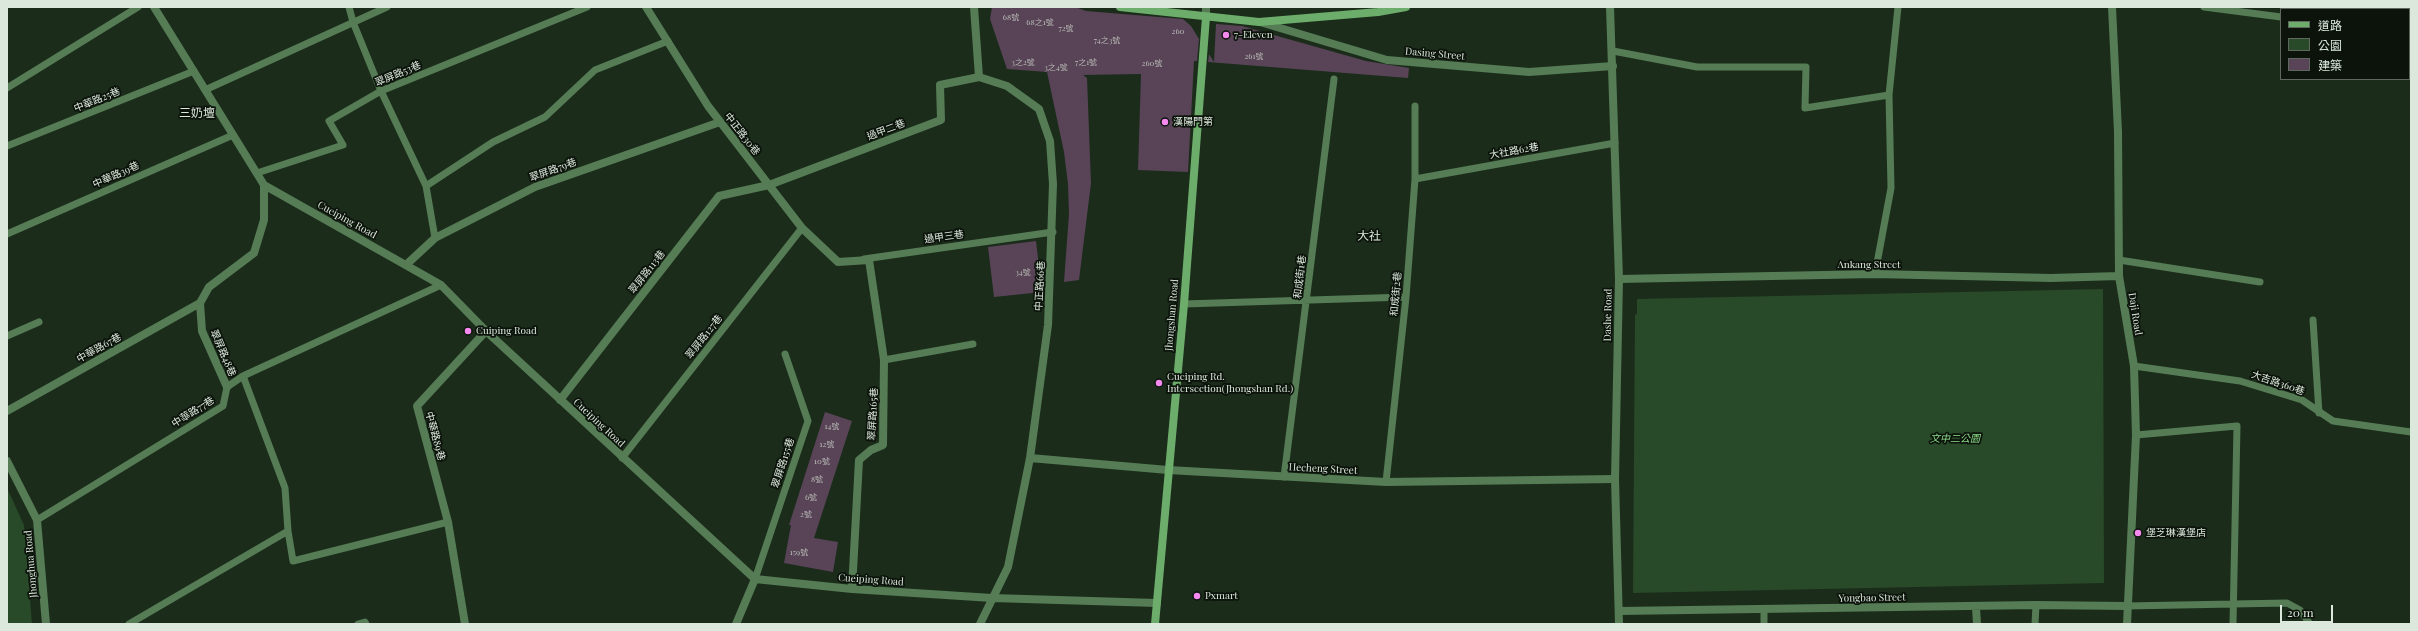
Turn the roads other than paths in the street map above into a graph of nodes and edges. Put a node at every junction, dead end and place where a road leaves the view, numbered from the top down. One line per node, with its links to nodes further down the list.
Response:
1 (138, 7): 25 (lane)
2 (154, 7): 22 (street, Cueiping Road)
3 (350, 7): 17 (lane)
4 (387, 7): 17 (lane)
5 (587, 7): 27 (lane, 翠屏路53巷)
6 (646, 7): 19 (street, 中正路30巷)
7 (974, 7): 23 (street)
8 (1120, 7): 15 (main road)
9 (1206, 7): 15 (street, Jhongshan Road)
10 (1406, 7): 18 (main road)
11 (1610, 7): 20 (street, Dashe Road)
12 (1898, 7): 28 (lane)
13 (2112, 7): 43 (street, Daji Road)
14 (2204, 7): 16 (lane)
15 (1206, 17): 18 (main road); 54 (main road, Jhongshan Road)
16 (2280, 17)
17 (353, 22): 26 (lane); 27 (lane)
18 (1259, 22): 21 (street, Dasing Street)
19 (668, 41): 30 (street, 中正路30巷); 38 (lane)
20 (1613, 51): 21 (street, Dashe Road); 28 (lane)
21 (1613, 66): 32 (street, Dashe Road)
22 (194, 71): 26 (street, Cueiping Road); 33 (lane, 中華路25巷)
23 (979, 77): 37 (street, 過甲二巷); 40 (street, 中正路66巷)
24 (1334, 79): 52 (lane, 和成街1巷)
25 (7, 88)
26 (205, 90): 31 (street, Cueiping Road)
27 (381, 91): 34 (lane, 翠屏路53巷); 38 (lane)
28 (1889, 95): 46 (lane)
29 (1415, 106): 35 (lane, 和成街2巷)
30 (720, 122): 37 (street, 中正路30巷); 42 (street, 翠屏路79巷)
31 (233, 135): 34 (street, Cueiping Road); 41 (lane, 中華路39巷)
32 (1615, 143): 35 (lane, 大社路62巷); 48 (street, Dashe Road)
33 (7, 146)
34 (256, 174): 36 (street, Cueiping Road)
35 (1415, 179): 51 (lane, 和成街2巷)
36 (264, 185): 45 (street, Cueiping Road); 53 (street)
37 (769, 185): 39 (street, 中正路30巷); 65 (street, 翠屏路113巷)
38 (426, 186): 42 (lane)
39 (802, 228): 44 (street, 中正路30巷); 70 (lane, 翠屏路127巷)
40 (1053, 232): 44 (lane, 過甲三巷); 71 (street, 中正路66巷)
41 (7, 234)
42 (435, 238): 45 (street, 翠屏路79巷)
43 (2119, 260): 47 (street, Daji Road); 49 (lane)
44 (838, 262): 61 (street, 翠屏路165巷)
45 (407, 264): 50 (street, Cueiping Road)
46 (1875, 274): 47 (street, Ankang Street); 48 (street, Ankang Street)
47 (2119, 276): 62 (street, Daji Road)
48 (1619, 279): 75 (street, Dashe Road)
49 (2260, 282)
50 (441, 285): 57 (street, Cueiping Road); 63 (lane)
51 (1406, 297): 52 (lane); 76 (lane, 和成街2巷)
52 (1308, 300): 54 (lane); 74 (lane, 和成街1巷)
53 (200, 303): 64 (street, 翠屏路48巷); 66 (street, 中華路67巷)
54 (1184, 304): 73 (main road, Jhongshan Road)
55 (2312, 320): 67 (lane)
56 (39, 322): 58 (lane)
57 (486, 331): 65 (street, Cueiping Road); 78 (street, 中華路89巷)
58 (7, 336)
59 (973, 344): 61 (lane)
60 (785, 354): 80 (lane, 翠屏路155巷)
61 (884, 360): 81 (street, 翠屏路165巷)
62 (2134, 366): 67 (lane, 大吉路360巷); 69 (street, Daji Road)
63 (243, 376): 64 (lane); 79 (lane)
64 (227, 386): 77 (lane, 中華路77巷)
65 (560, 400): 70 (street, Cueiping Road)
66 (7, 410)
67 (2319, 413): 68 (lane, 大吉路360巷)
68 (2411, 432)
69 (2136, 435): 84 (lane); 86 (street, Daji Road)
70 (622, 458): 80 (street, Cueiping Road)
71 (1030, 458): 73 (street, Hecheng Street); 82 (street, 中正路66巷)
72 (7, 461): 77 (street, Jhonghua Road)
73 (1168, 470): 74 (street, Hecheng Street); 83 (main road, Jhongshan Road)
74 (1284, 476): 76 (street, Hecheng Street)
75 (1615, 478): 76 (street, Hecheng Street); 89 (street, Dashe Road)
76 (1386, 482)
77 (38, 520): 90 (street, Jhonghua Road)
78 (448, 522): 79 (lane); 94 (street, 中華路89巷)
79 (288, 531): 91 (lane)
80 (755, 578): 81 (street, Cueiping Road); 95 (street)
81 (852, 589): 82 (street, Cueiping Road)
82 (992, 598): 83 (street, Cueiping Road); 96 (street, 中正路66巷)
83 (1157, 603): 97 (main road, Jhongshan Road)
84 (2233, 603): 86 (lane); 103 (lane); 104 (lane)
85 (2036, 605): 86 (street, Yongbao Street); 87 (street, Yongbao Street); 101 (lane)
86 (2126, 606): 102 (street, Daji Road)
87 (1976, 607): 88 (street, Yongbao Street); 100 (street)
88 (1764, 609): 89 (street, Yongbao Street); 99 (lane)
89 (1619, 611): 98 (street, Dashe Road)
90 (46, 624)
91 (129, 624)
92 (358, 624): 93 (lane)
93 (366, 624)
94 (465, 624)
95 (736, 624)
96 (980, 624)
97 (1155, 624)
98 (1619, 624)
99 (1764, 624)
100 (1977, 624)
101 (2035, 624)
102 (2127, 624)
103 (2233, 624)
104 (2310, 624)

